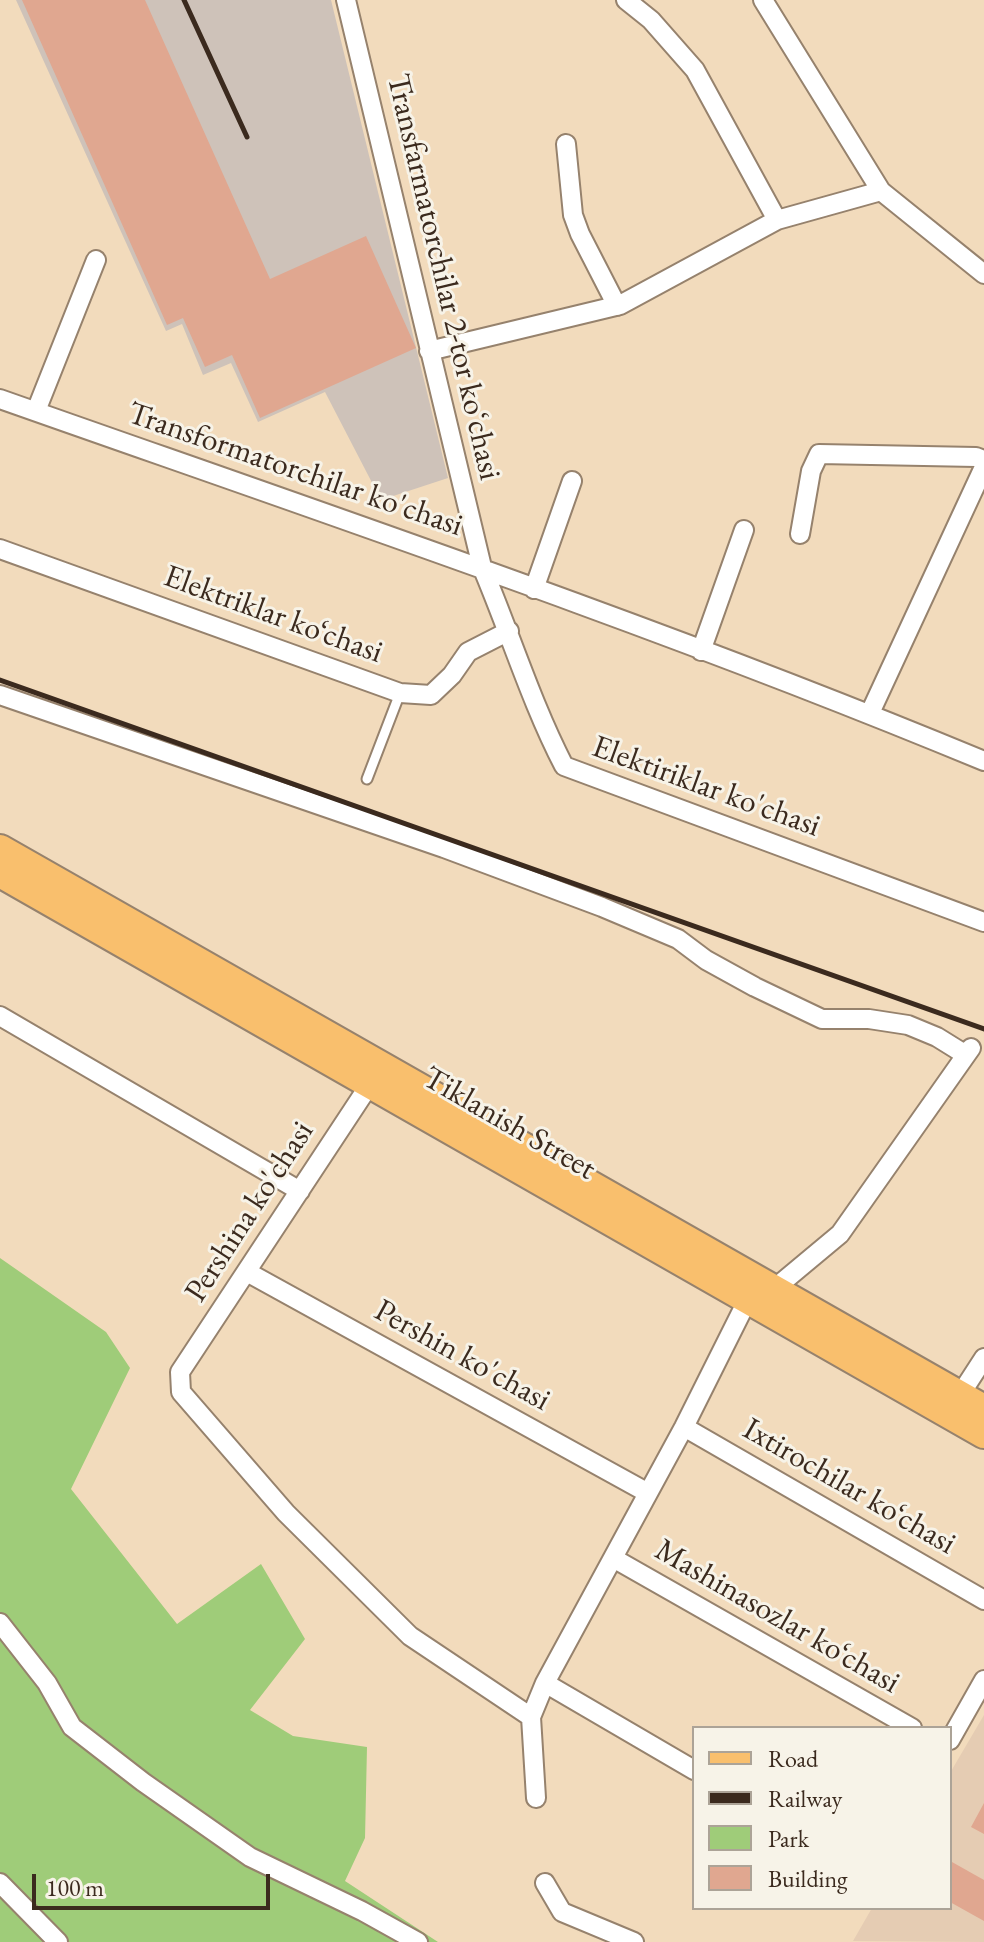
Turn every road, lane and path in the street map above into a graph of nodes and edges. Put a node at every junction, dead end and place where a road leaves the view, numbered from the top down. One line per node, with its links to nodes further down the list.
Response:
1 (346, 0): 10 (street, Transfarmatorchilar 2-tor koʻchasi)
2 (626, 0): 6 (street)
3 (763, 0): 5 (street)
4 (566, 144): 9 (street)
5 (881, 191): 6 (street); 8 (street)
6 (777, 220): 9 (street)
7 (96, 260): 12 (street)
8 (984, 274)
9 (617, 306): 10 (street)
10 (429, 351): 19 (street, Transfarmatorchilar 2-tor koʻchasi)
11 (0, 399): 12 (street, Transformatorchilar ko'chasi)
12 (36, 411): 19 (street, Transformatorchilar ko'chasi)
13 (984, 460): 17 (street)
14 (984, 467): 25 (street)
15 (572, 481): 20 (street)
16 (744, 530): 22 (street)
17 (800, 534)
18 (0, 549): 23 (street, Elektriklar ko‘chasi)
19 (482, 567): 20 (street, Transformatorchilar ko'chasi); 21 (street, Elektiriklar ko'chasi)
20 (534, 589): 22 (street, Transformatorchilar ko'chasi)
21 (509, 631): 23 (street, Elektriklar ko‘chasi); 30 (street, Elektiriklar ko'chasi)
22 (701, 651): 25 (street, Transformatorchilar ko'chasi)
23 (400, 693): 27 (lane)
24 (0, 695): 35 (street)
25 (870, 713): 26 (street, Transformatorchilar ko'chasi)
26 (984, 761)
27 (367, 779)
28 (0, 849): 35 (main road, Tiklanish Street)
29 (0, 873): 32 (main road, Tiklanish Street)
30 (984, 922)
31 (0, 1016): 33 (street)
32 (370, 1084): 33 (street, Pershina ko'chasi); 35 (main road, Tiklanish Street)
33 (300, 1191): 34 (street, Pershina ko'chasi)
34 (247, 1272): 40 (street, Pershin ko'chasi); 46 (street, Pershina ko'chasi)
35 (761, 1294): 37 (main road, Tiklanish Street); 38 (street); 39 (main road, Tiklanish Street)
36 (984, 1358): 37 (street)
37 (972, 1402)
38 (684, 1427): 40 (street); 42 (street, Ixtirochilar ko‘chasi)
39 (984, 1434)
40 (648, 1493): 41 (street)
41 (613, 1558): 45 (street); 47 (street, Mashinasozlar ko‘chasi)
42 (984, 1600)
43 (0, 1623): 54 (street)
44 (984, 1680): 48 (street)
45 (545, 1683): 46 (street); 49 (street)
46 (531, 1717): 50 (street)
47 (908, 1726)
48 (952, 1736)
49 (692, 1769)
50 (536, 1798)
51 (0, 1883): 53 (street)
52 (545, 1883): 55 (street)
53 (58, 1942)
54 (418, 1942)
55 (634, 1942)

